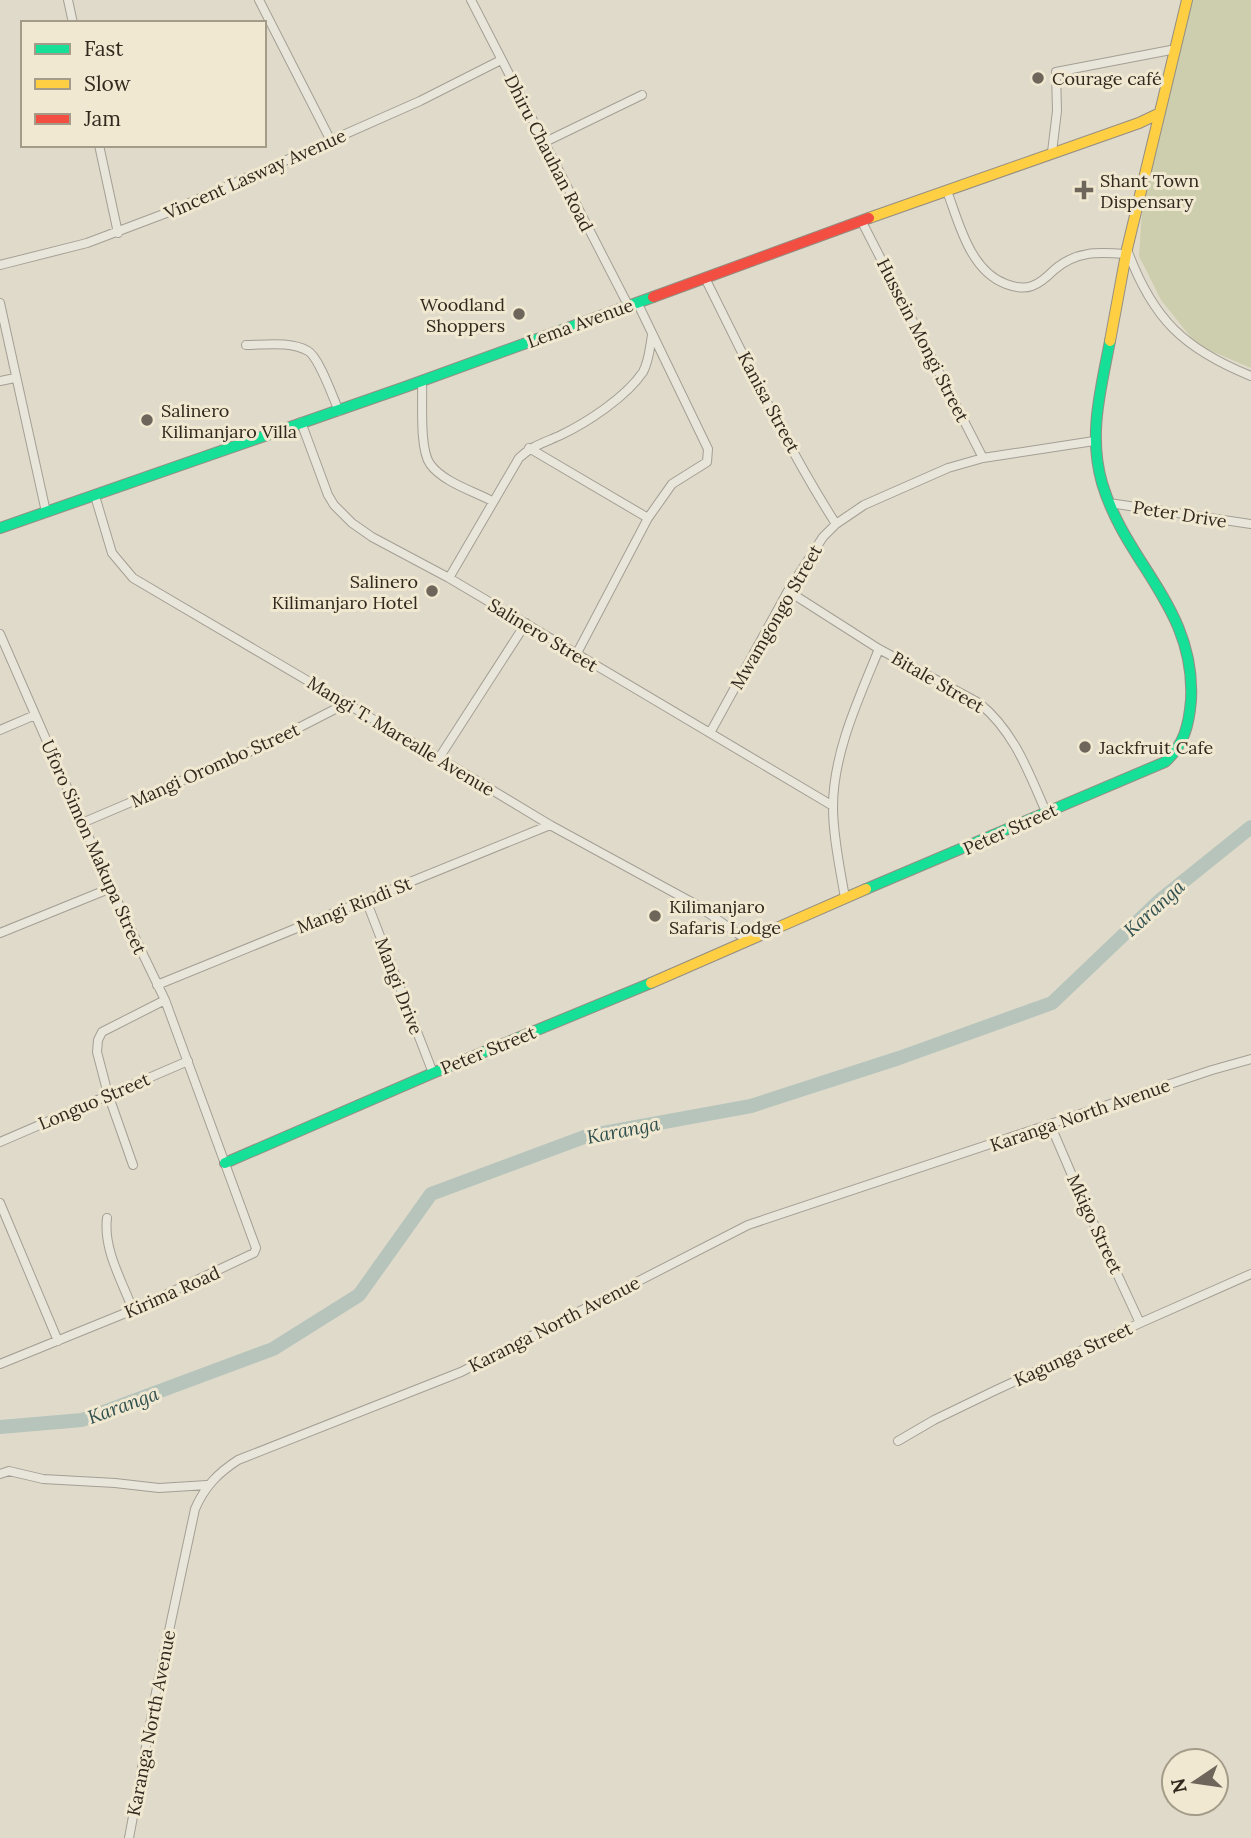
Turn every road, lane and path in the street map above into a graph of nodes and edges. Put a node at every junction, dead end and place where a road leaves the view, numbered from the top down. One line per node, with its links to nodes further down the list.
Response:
1 (68, 0): 5 (street)
2 (259, 0): 10 (street)
3 (471, 0): 7 (street, Dhiru Chauhan Road)
4 (1187, 0): 6 (street, Peter Street)
5 (73, 21)
6 (1175, 49): 9 (street, Peter Street); 13 (street)
7 (501, 60): 10 (street, Vincent Lasway Avenue); 11 (street, Dhiru Chauhan Road)
8 (642, 95): 11 (street)
9 (1158, 114): 13 (street, Lema Avenue); 17 (street, Peter Street)
10 (331, 141): 16 (street, Vincent Lasway Avenue)
11 (544, 143): 21 (street, Dhiru Chauhan Road)
12 (99, 147): 16 (street)
13 (1052, 152): 14 (street, Lema Avenue)
14 (947, 191): 15 (street, Lema Avenue); 17 (street)
15 (862, 222): 19 (street, Lema Avenue); 33 (street, Hussein Mongi Street)
16 (118, 233): 18 (street, Vincent Lasway Avenue)
17 (1126, 252): 25 (street); 31 (street, Peter Street)
18 (0, 265)
19 (705, 278): 21 (street, Lema Avenue); 39 (street, Kanisa Street)
20 (0, 303): 22 (street)
21 (633, 303): 23 (street, Dhiru Chauhan Road); 28 (street, Lema Avenue)
22 (3, 334): 26 (street)
23 (652, 334): 32 (street); 38 (street, Dhiru Chauhan Road)
24 (246, 345): 29 (street)
25 (1251, 376)
26 (15, 378): 27 (street); 37 (street)
27 (0, 381)
28 (422, 381): 29 (street, Lema Avenue); 35 (street)
29 (339, 411): 30 (street, Lema Avenue)
30 (301, 422): 34 (street, Lema Avenue); 42 (street, Salinero Street)
31 (1094, 441): 33 (street, Mwamgongo Street); 36 (street, Peter Street)
32 (529, 448): 35 (street); 38 (street)
33 (983, 458): 39 (street, Mwamgongo Street)
34 (95, 496): 37 (street, Lema Avenue); 48 (street, Mangi T. Marealle Avenue)
35 (492, 501): 42 (street)
36 (1109, 503): 40 (street, Peter Drive); 54 (street, Peter Street)
37 (46, 512): 41 (street, Lema Avenue)
38 (648, 518): 47 (street)
39 (836, 524): 43 (street, Mwamgongo Street)
40 (1251, 524)
41 (0, 528)
42 (449, 578): 44 (street, Salinero Street)
43 (788, 591): 46 (street, Bitale Street); 51 (street, Mwamgongo Street)
44 (526, 623): 47 (street, Salinero Street); 52 (street)
45 (0, 634): 49 (street, Uforo Simon Makupa Street)
46 (879, 649): 53 (street); 54 (street, Bitale Street)
47 (576, 655): 51 (street, Salinero Street)
48 (347, 704): 52 (street, Mangi T. Marealle Avenue); 55 (street, Mangi Orombo Street)
49 (35, 715): 50 (street); 55 (street, Uforo Simon Makupa Street)
50 (0, 730)
51 (710, 733): 53 (street, Salinero Street)
52 (439, 758): 56 (street, Mangi T. Marealle Avenue)
53 (833, 806): 58 (street)
54 (1046, 812): 58 (street, Peter Street)
55 (82, 823): 57 (street, Uforo Simon Makupa Street)
56 (550, 825): 59 (street, Mangi Rindi St); 61 (street, Mangi T. Marealle Avenue)
57 (111, 888): 60 (street); 62 (street, Uforo Simon Makupa Street)
58 (845, 898): 61 (street, Peter Street)
59 (366, 900): 62 (street, Mangi Rindi St); 66 (street, Mangi Drive)
60 (0, 933)
61 (747, 940): 66 (street, Peter Street)
62 (157, 985): 63 (street, Uforo Simon Makupa Street)
63 (165, 1000): 65 (street, Uforo Simon Makupa Street); 67 (street)
64 (1251, 1059): 68 (street, Karanga North Avenue)
65 (188, 1060): 67 (street, Longuo Street); 70 (street, Uforo Simon Makupa Street)
66 (433, 1073): 70 (street, Peter Street)
67 (108, 1094): 69 (street, Longuo Street); 71 (street)
68 (1050, 1124): 76 (street, Mkigo Street); 81 (street, Karanga North Avenue)
69 (0, 1142)
70 (225, 1163): 75 (street, Kirima Road)
71 (133, 1165)
72 (0, 1203): 77 (street)
73 (107, 1218): 75 (street)
74 (1251, 1275): 76 (street, Kagunga Street)
75 (133, 1310): 77 (street, Kirima Road)
76 (1140, 1323): 79 (street, Kagunga Street)
77 (58, 1341): 78 (street, Kirima Road)
78 (0, 1364)
79 (898, 1441)
80 (0, 1474): 81 (street)
81 (207, 1485): 82 (street, Karanga North Avenue)
82 (129, 1838)

